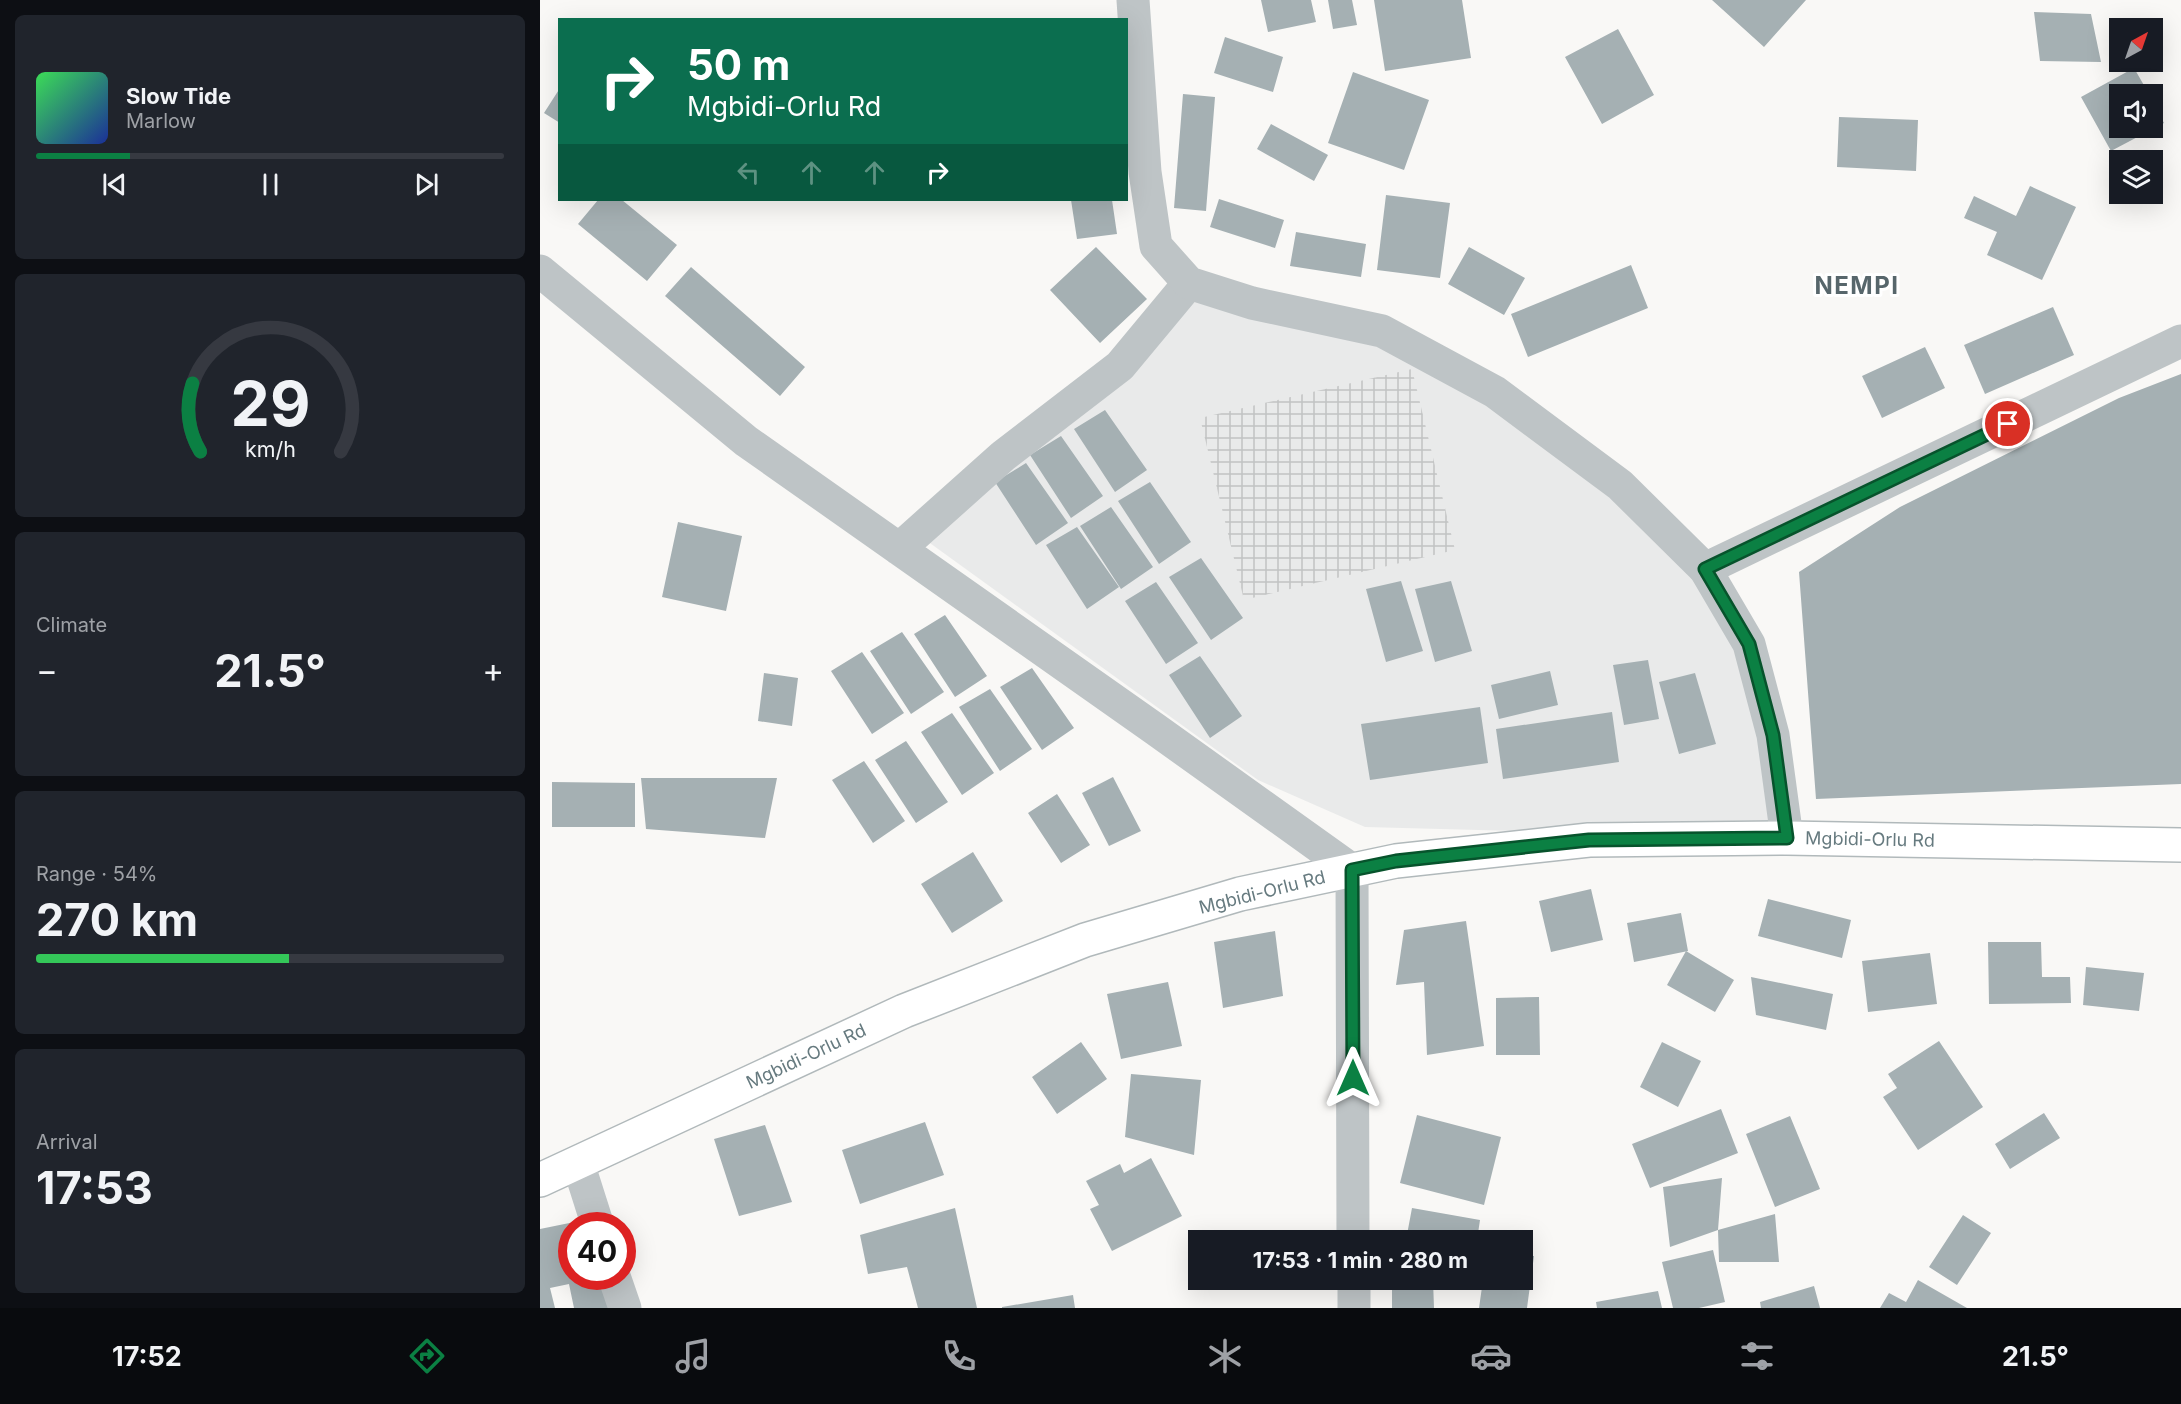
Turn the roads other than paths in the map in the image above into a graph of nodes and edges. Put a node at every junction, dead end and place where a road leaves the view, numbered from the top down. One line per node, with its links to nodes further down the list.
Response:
1 (1133, 0): 3 (street)
2 (540, 271): 5 (street)
3 (1189, 283): 5 (street); 6 (street)
4 (2181, 341): 6 (street)
5 (899, 549): 9 (street)
6 (1705, 569): 7 (street)
7 (1787, 838): 8 (main road, Mgbidi-Orlu Rd); 9 (main road, Mgbidi-Orlu Rd)
8 (2181, 846)
9 (1352, 870): 10 (main road, Mgbidi-Orlu Rd); 13 (street)
10 (578, 1163): 11 (main road, Mgbidi-Orlu Rd); 12 (street)
11 (540, 1180)
12 (594, 1212)
13 (1353, 1230)
14 (619, 1290): 16 (street)
15 (1354, 1290): 17 (street)
16 (625, 1308)
17 (1354, 1308)

